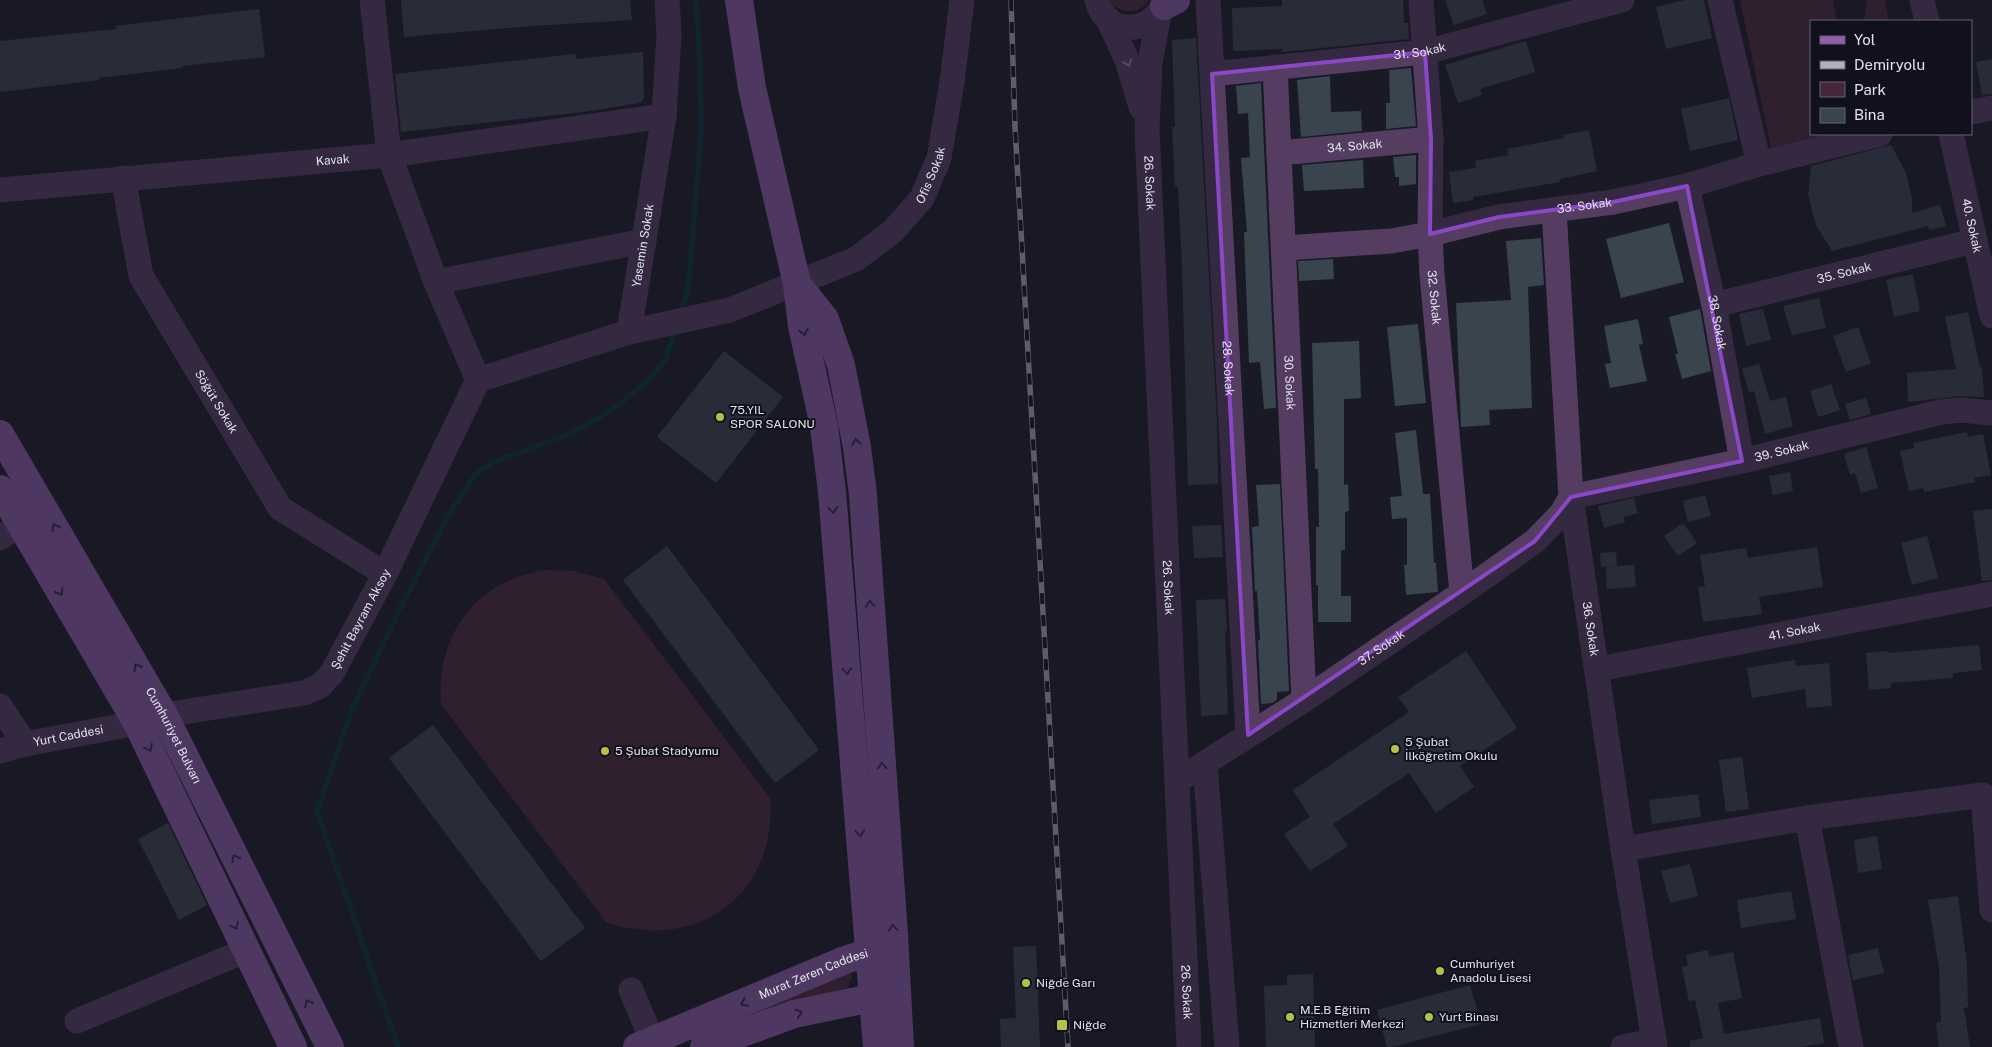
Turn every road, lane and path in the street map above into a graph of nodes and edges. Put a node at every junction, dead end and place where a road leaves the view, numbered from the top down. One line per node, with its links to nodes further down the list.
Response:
1 (372, 0): 24 (street)
2 (667, 0): 18 (street, Yasemin Sokak)
3 (739, 0): 35 (main road)
4 (962, 0): 35 (street, Ofis Sokak)
5 (1208, 0): 15 (street, 28. Sokak)
6 (1421, 0): 13 (street, 32. Sokak)
7 (1622, 0): 13 (street, 31. Sokak)
8 (1720, 0): 25 (street)
9 (1922, 0): 12 (street)
10 (1099, 5): 11 (street); 19 (street, 26. Sokak, one-way to 19)
11 (1166, 5): 19 (street, 26. Sokak)
12 (1927, 20)
13 (1425, 52): 14 (street, 31. Sokak); 22 (street, 32. Sokak)
14 (1275, 67): 15 (street, 31. Sokak); 23 (street, 30. Sokak)
15 (1212, 74): 54 (street, 28. Sokak)
16 (1992, 108): 17 (street)
17 (1972, 112)
18 (664, 116): 24 (street, Kavak); 31 (street, Yasemin Sokak)
19 (1147, 129): 58 (street, 26. Sokak)
20 (1876, 135): 25 (street, 33. Sokak)
21 (1951, 135): 32 (street, 40. Sokak)
22 (1431, 139): 23 (street, 34. Sokak); 30 (street, 32. Sokak)
23 (1279, 153): 33 (street, 30. Sokak)
24 (389, 155): 26 (street, Kavak); 34 (street)
25 (1759, 164): 27 (street, 33. Sokak)
26 (123, 178): 28 (street, Kavak); 46 (street, Söğüt Sokak)
27 (1687, 186): 29 (street, 33. Sokak); 36 (street, 38. Sokak)
28 (0, 190)
29 (1554, 210): 30 (street, 33. Sokak); 44 (street, 36. Sokak)
30 (1430, 234): 33 (street, 33. Sokak); 47 (street, 32. Sokak)
31 (644, 241): 34 (street); 38 (street, Yasemin Sokak)
32 (1974, 241): 36 (street, 35. Sokak); 37 (street, 40. Sokak)
33 (1284, 248): 50 (street, 30. Sokak)
34 (436, 282): 39 (street)
35 (797, 284): 38 (street, Ofis Sokak); 63 (main road, one-way to 63); 64 (main road, one-way to 35)
36 (1714, 305): 42 (street, 38. Sokak)
37 (1992, 316)
38 (630, 332): 39 (street)
39 (478, 380): 46 (street, Şehit Bayram Aksoy)
40 (1992, 413): 42 (street, 39. Sokak)
41 (0, 434): 52 (main road, Cumhuriyet Bulvarı, one-way to 41)
42 (1742, 461): 44 (street, 39. Sokak)
43 (0, 489): 45 (main road, Cumhuriyet Bulvarı)
44 (1571, 498): 47 (street, 37. Sokak); 49 (street, 36. Sokak)
45 (10, 531): 53 (main road, Cumhuriyet Bulvarı, one-way to 53)
46 (385, 574): 52 (street, Şehit Bayram Aksoy)
47 (1462, 593): 50 (street, 37. Sokak)
48 (1992, 594): 49 (street, 41. Sokak)
49 (1598, 669): 60 (street, 36. Sokak)
50 (1304, 700): 54 (street, 37. Sokak)
51 (0, 706): 55 (street)
52 (164, 716): 53 (street, Şehit Bayram Aksoy); 71 (main road, Cumhuriyet Bulvarı, one-way to 52)
53 (137, 723): 55 (street, Yurt Caddesi); 62 (main road, Cumhuriyet Bulvarı, one-way to 62)
54 (1248, 735): 57 (street, 37. Sokak)
55 (25, 744): 56 (street, Yurt Caddesi)
56 (0, 751)
57 (1205, 764): 58 (street, 37. Sokak); 76 (street)
58 (1177, 781): 75 (street, 26. Sokak)
59 (1807, 818): 60 (street); 61 (street); 78 (street)
60 (1622, 849): 68 (street, 36. Sokak)
61 (1992, 910)
62 (247, 950): 67 (street); 70 (main road, Cumhuriyet Bulvarı)
63 (870, 952): 64 (main road, Murat Zeren Caddesi); 66 (main road); 69 (main road, Murat Zeren Caddesi, one-way to 69)
64 (896, 972): 66 (main road); 74 (main road)
65 (631, 990): 69 (street)
66 (874, 998): 72 (main road, one-way to 66); 73 (main road)
67 (77, 1021)
68 (1654, 1044): 77 (street)
69 (649, 1045)
70 (293, 1047)
71 (330, 1047)
72 (704, 1047)
73 (877, 1047)
74 (900, 1047)
75 (1189, 1047)
76 (1227, 1047)
77 (1623, 1047)
78 (1851, 1047)

